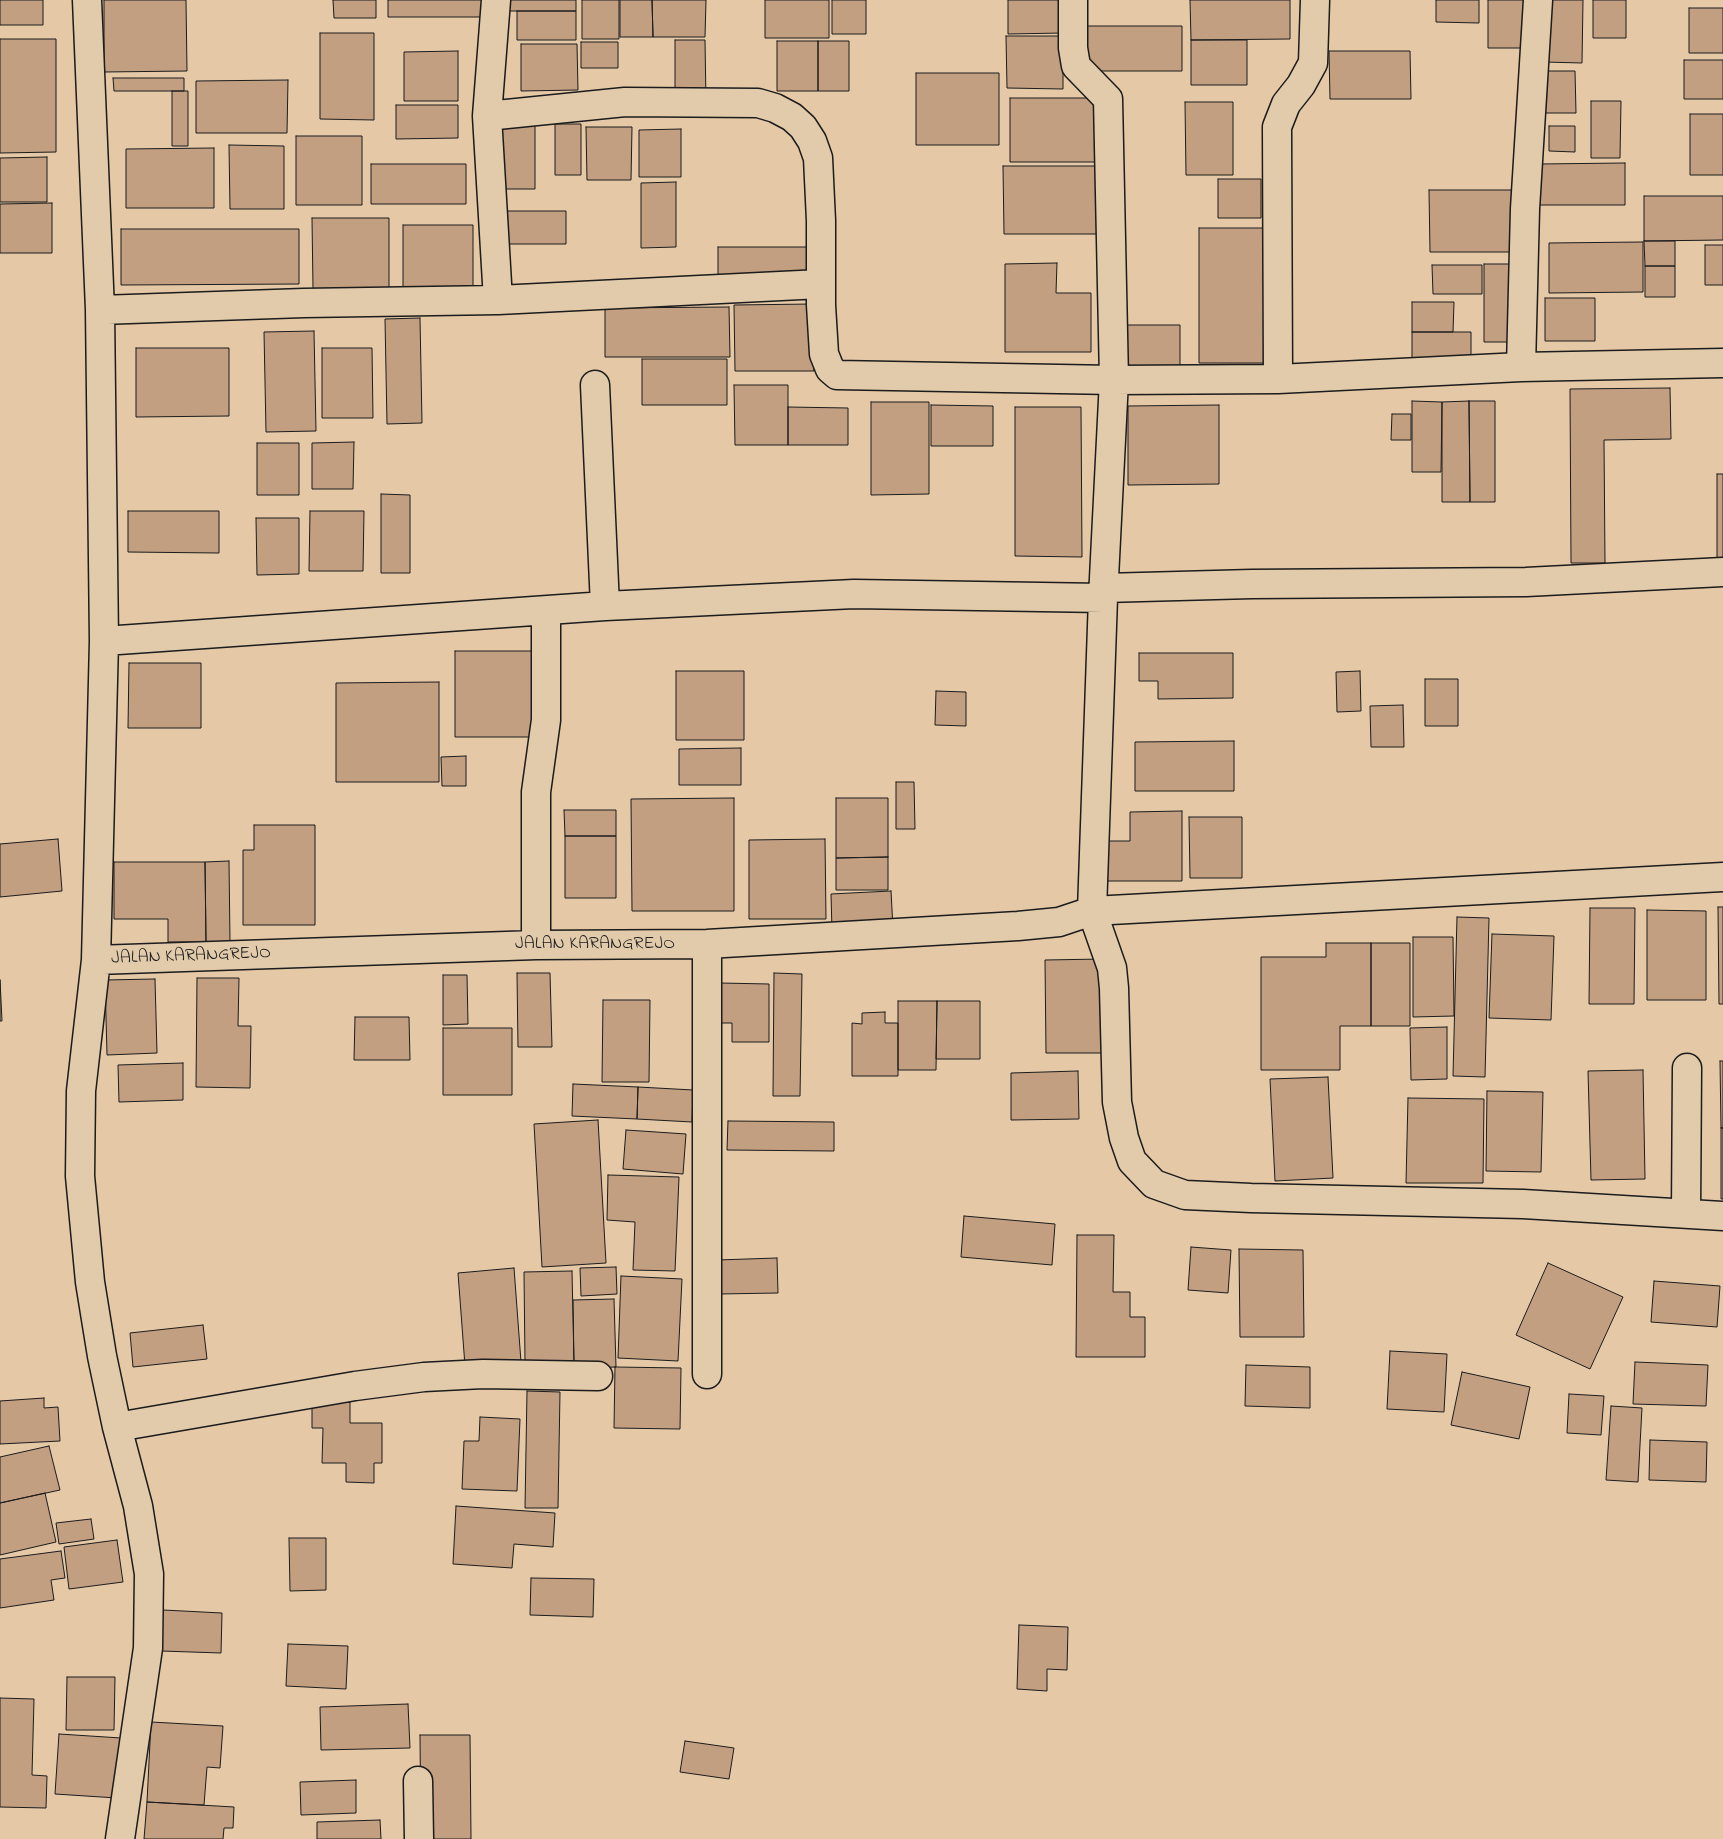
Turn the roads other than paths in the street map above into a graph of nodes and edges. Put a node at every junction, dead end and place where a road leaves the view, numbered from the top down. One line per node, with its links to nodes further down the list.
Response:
1 (87, 0): 9 (street)
2 (496, 0): 6 (street)
3 (1073, 0): 13 (street)
4 (1315, 0): 12 (street)
5 (1538, 0): 11 (street)
6 (487, 116): 7 (street); 8 (street)
7 (821, 284): 8 (street); 13 (street)
8 (498, 300): 9 (street)
9 (100, 310): 19 (street)
10 (1723, 363): 11 (street)
11 (1521, 367): 12 (street)
12 (1278, 379): 13 (street)
13 (1114, 380): 16 (street)
14 (595, 385): 17 (street)
15 (1723, 572): 16 (street)
16 (1103, 593): 17 (street); 21 (street)
17 (605, 606): 18 (street)
18 (546, 611): 19 (street); 23 (street)
19 (104, 641): 24 (street)
20 (1723, 877): 21 (street, JALAN KARANGREJO)
21 (1092, 911): 22 (street, JALAN KARANGREJO); 26 (street)
22 (707, 944): 23 (street, JALAN KARANGREJO); 28 (street)
23 (536, 945): 24 (street, JALAN KARANGREJO)
24 (96, 960): 30 (street)
25 (1687, 1068): 26 (street)
26 (1686, 1213): 27 (street)
27 (1723, 1216)
28 (707, 1374)
29 (598, 1376): 30 (street)
30 (117, 1427): 32 (street)
31 (418, 1781): 33 (street)
32 (120, 1839)
33 (419, 1839)

